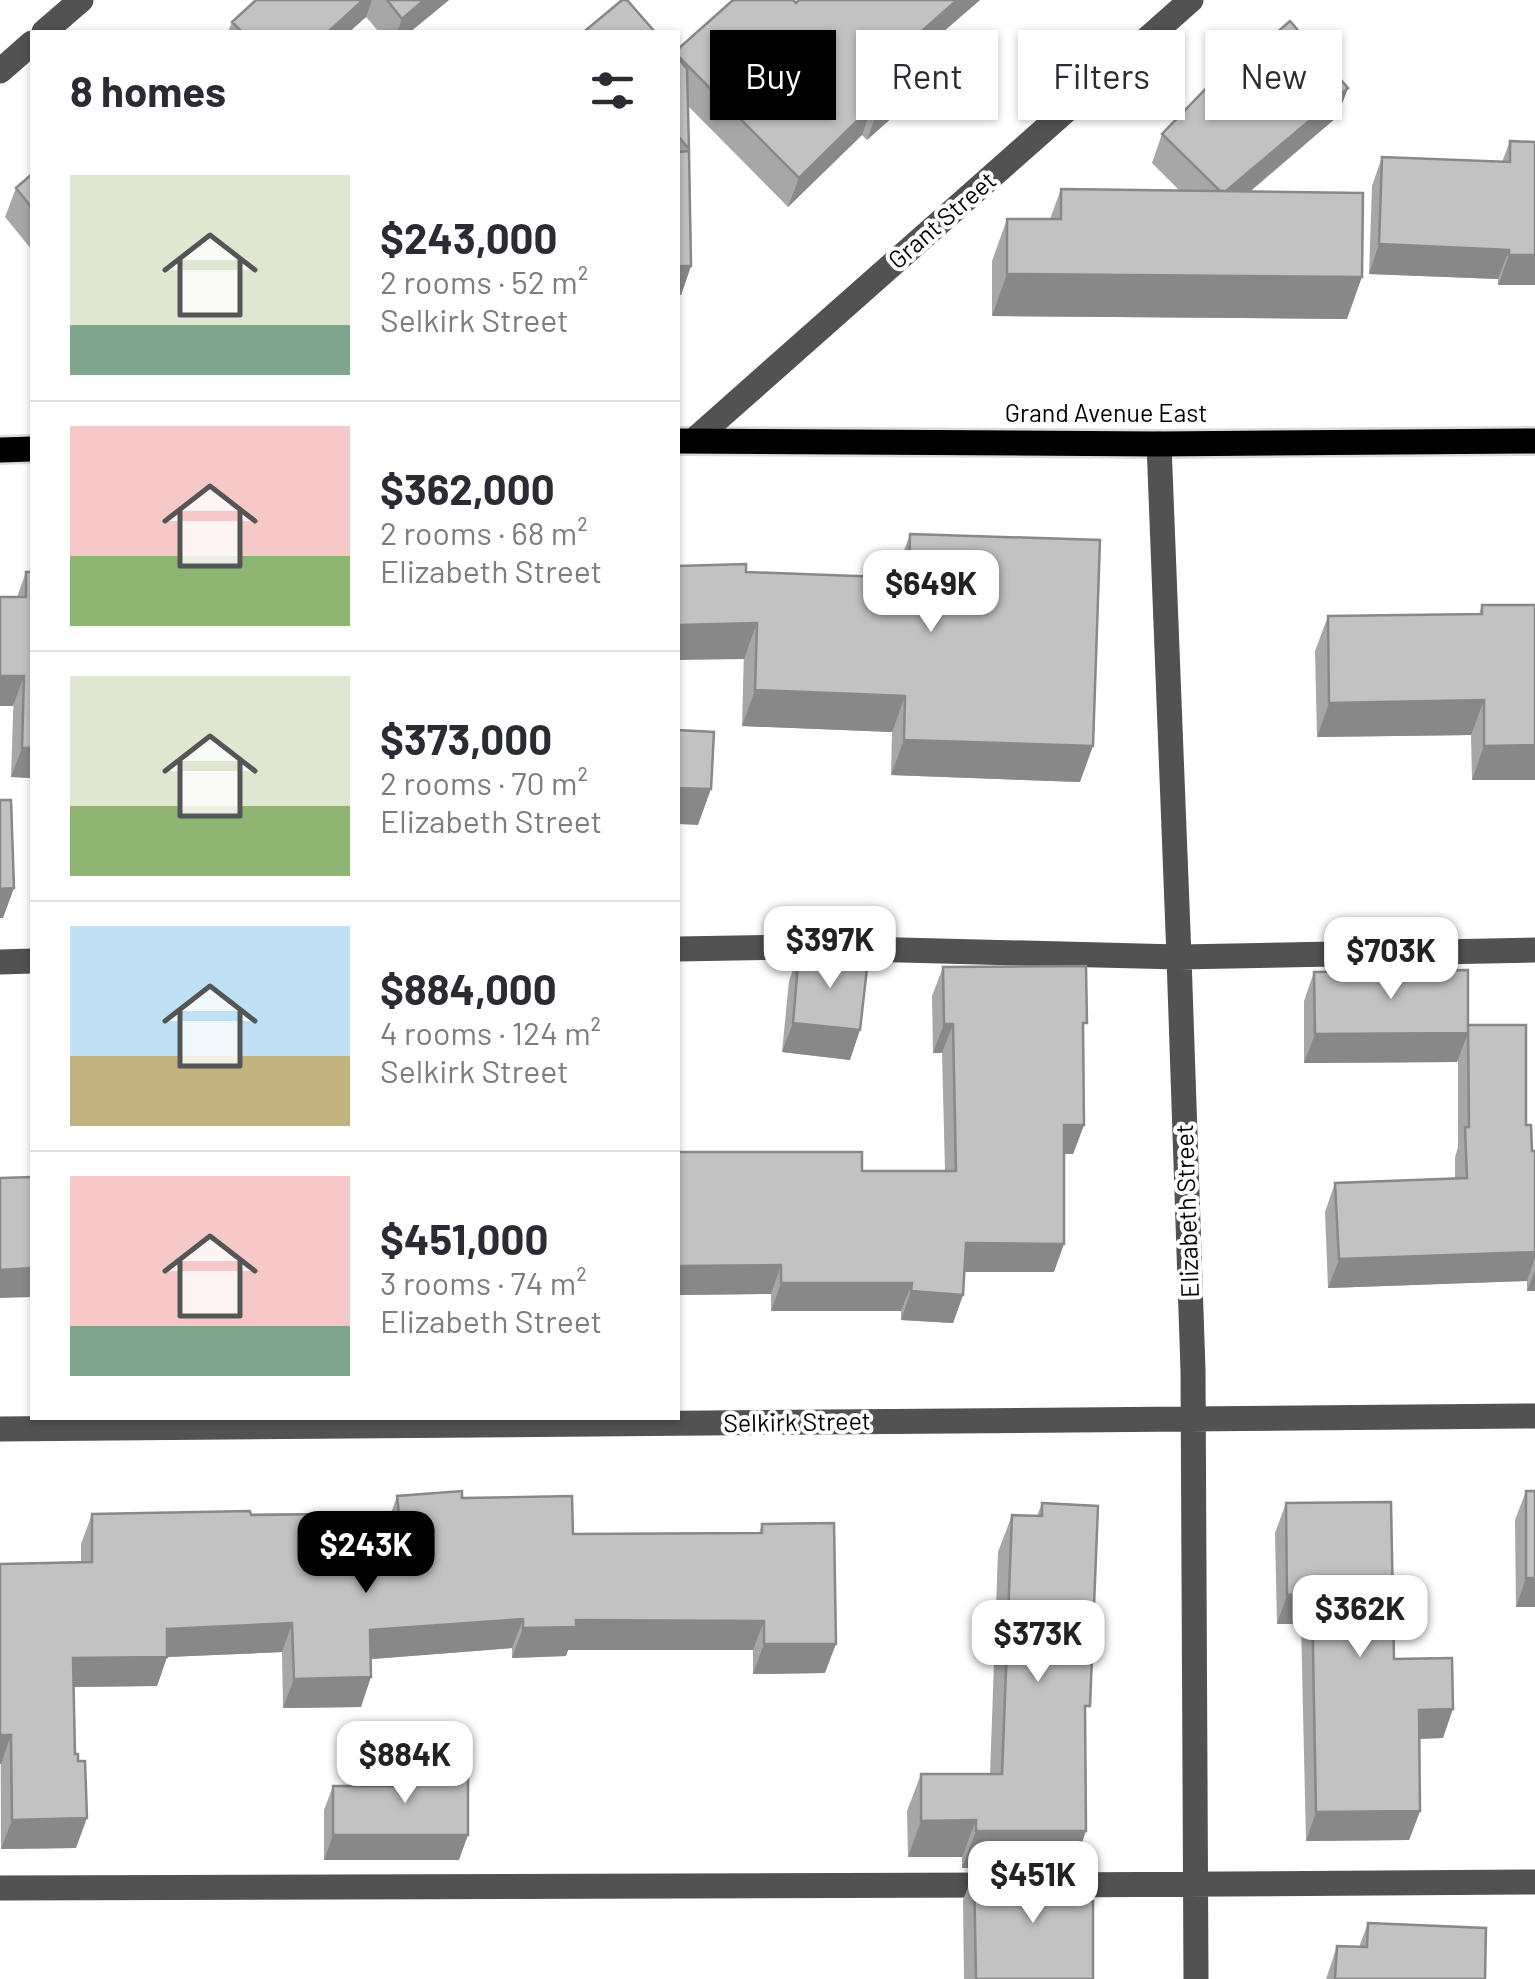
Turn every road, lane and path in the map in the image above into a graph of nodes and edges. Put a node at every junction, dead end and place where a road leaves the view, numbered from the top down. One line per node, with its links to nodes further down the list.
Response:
1 (81, 0): 3 (street)
2 (1191, 0): 6 (street, Grant Street)
3 (46, 30)
4 (30, 44): 5 (street)
5 (0, 71)
6 (686, 441): 8 (main road, Grand Avenue East)
7 (1535, 441): 8 (main road, Grand Avenue East)
8 (1158, 444): 13 (street, Elizabeth Street)
9 (0, 450): 10 (main road)
10 (30, 450)
11 (680, 949): 13 (street)
12 (1535, 950): 13 (street)
13 (1179, 957): 17 (street, Elizabeth Street)
14 (30, 961): 15 (street)
15 (0, 962)
16 (1535, 1416): 17 (street, Selkirk Street)
17 (1194, 1419): 18 (street, Selkirk Street); 20 (street, Elizabeth Street)
18 (0, 1429)
19 (1535, 1882): 20 (street)
20 (1196, 1883): 21 (street); 22 (street, Elizabeth Street)
21 (0, 1888)
22 (1196, 1979)

